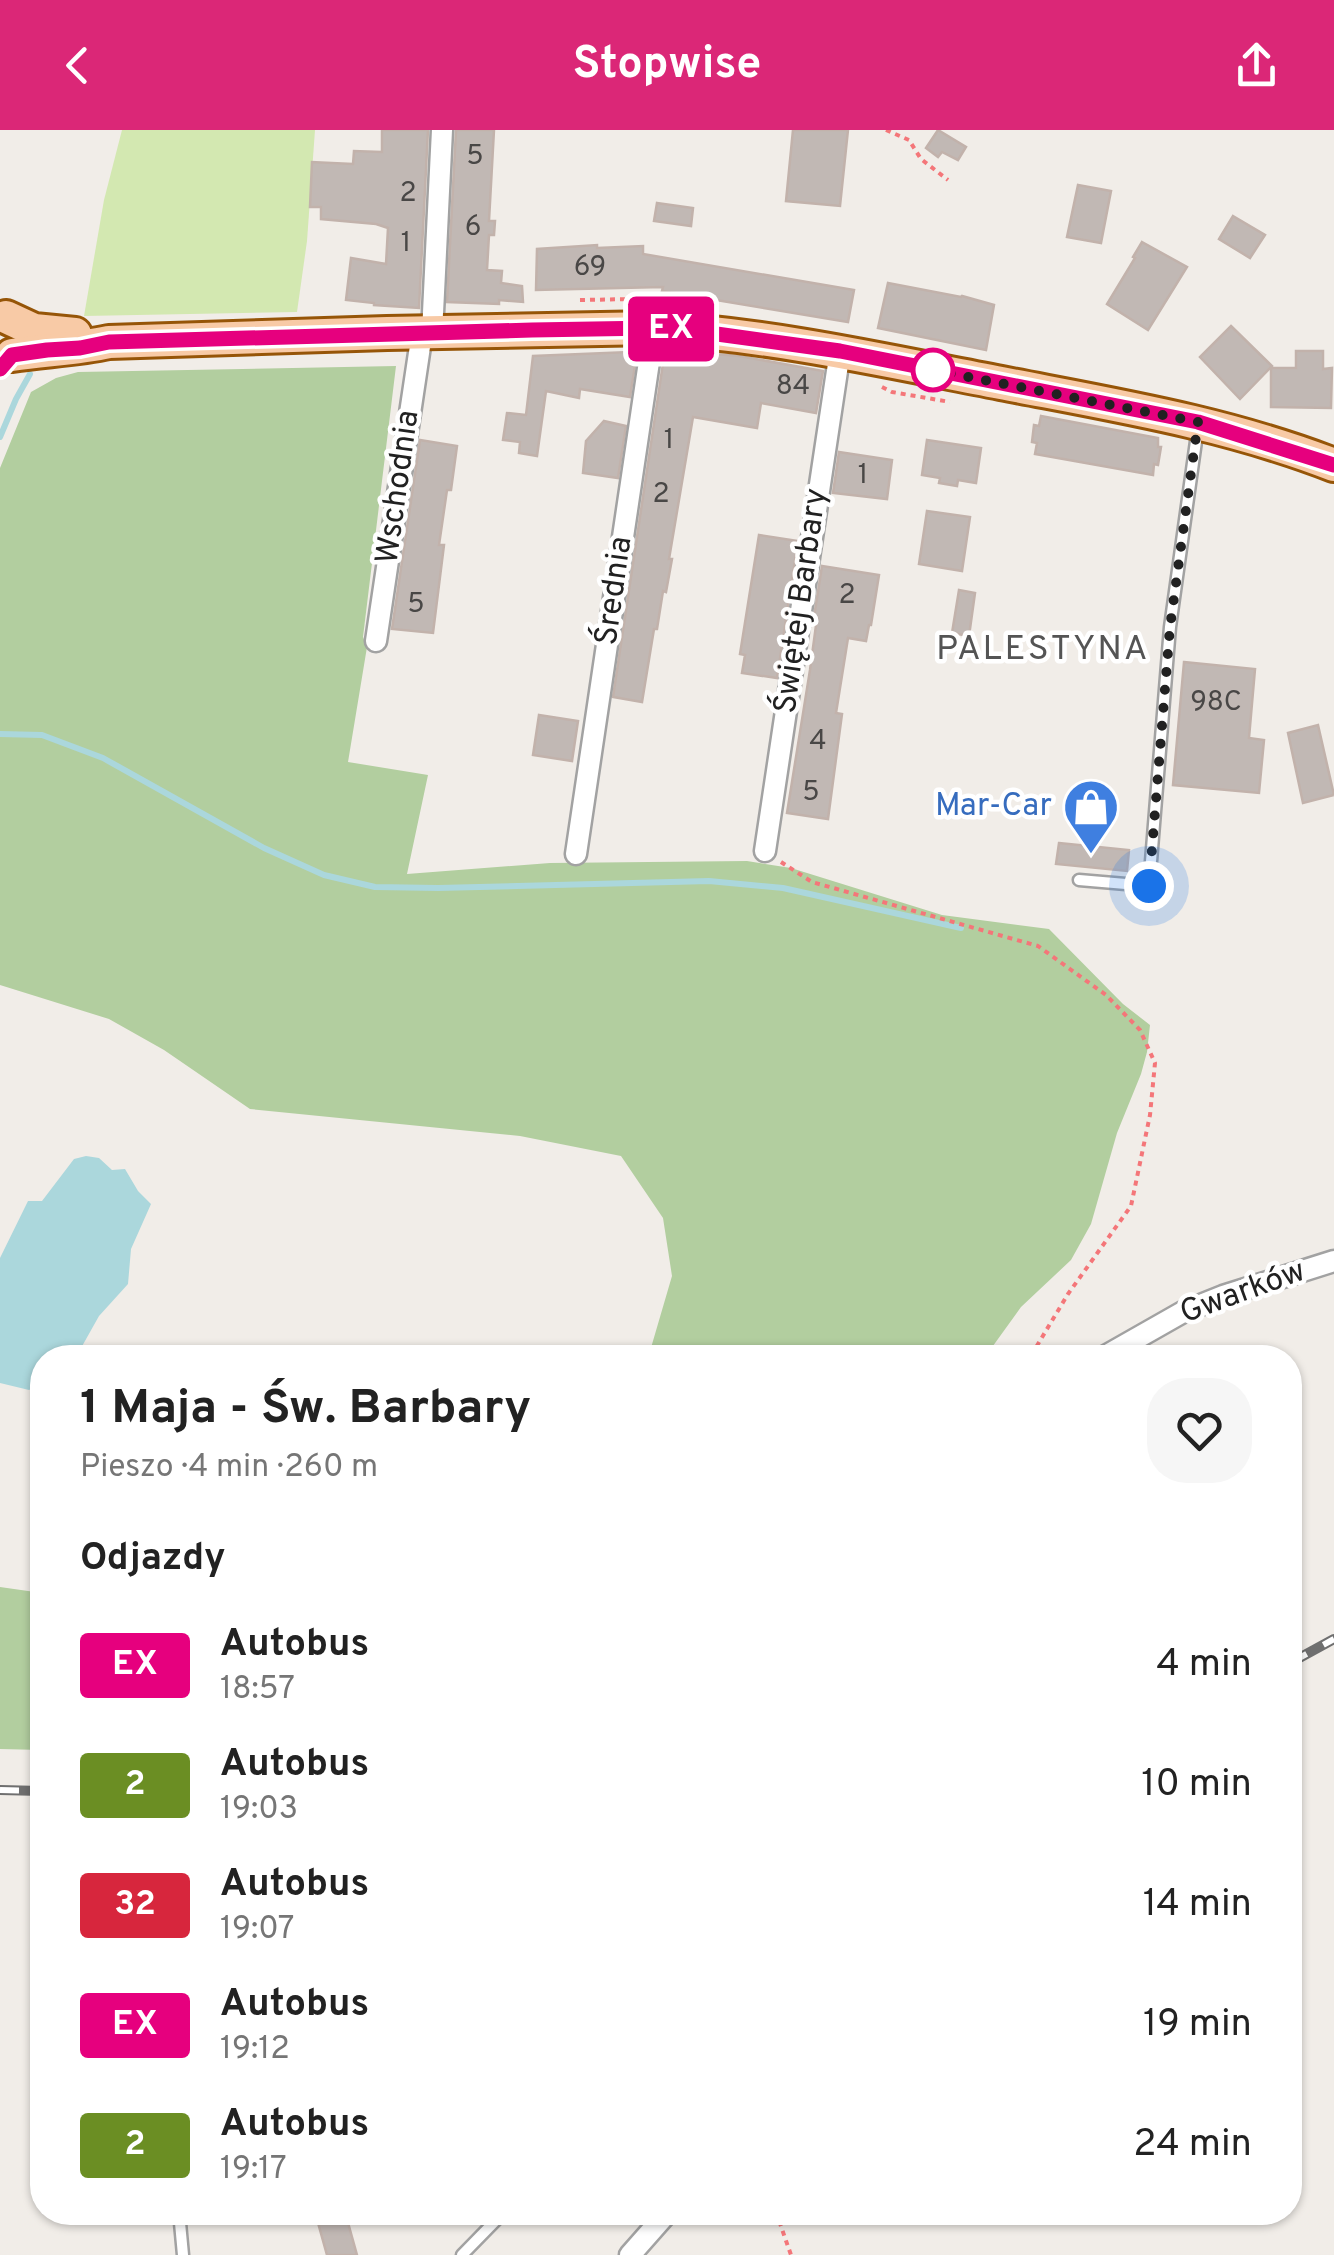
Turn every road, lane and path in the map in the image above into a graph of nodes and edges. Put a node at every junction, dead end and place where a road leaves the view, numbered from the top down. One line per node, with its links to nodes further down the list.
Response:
1 (442, 130): 8 (street, Wschodnia)
2 (886, 130): 3 (path)
3 (948, 180)
4 (634, 299): 5 (path)
5 (580, 300)
6 (3, 314): 9 (main road); 11 (main road)
7 (654, 328): 8 (main road); 10 (main road); 18 (street, Średnia)
8 (427, 333): 9 (main road); 16 (street, Wschodnia)
9 (109, 342): 11 (main road)
10 (840, 351): 14 (main road); 17 (street, Świętej Barbary)
11 (6, 362)
12 (905, 394): 13 (path)
13 (950, 402)
14 (1198, 422): 15 (main road); 19 (lane)
15 (1334, 466)
16 (376, 641)
17 (765, 852): 21 (path)
18 (576, 854)
19 (1078, 880)
20 (1334, 1261): 22 (street, Gwarków)
21 (1037, 1345)
22 (1125, 1345)
23 (180, 2225): 27 (lane)
24 (491, 2225): 28 (lane)
25 (657, 2225): 29 (street)
26 (781, 2225): 30 (path)
27 (183, 2255)
28 (462, 2255)
29 (630, 2255)
30 (791, 2255)

